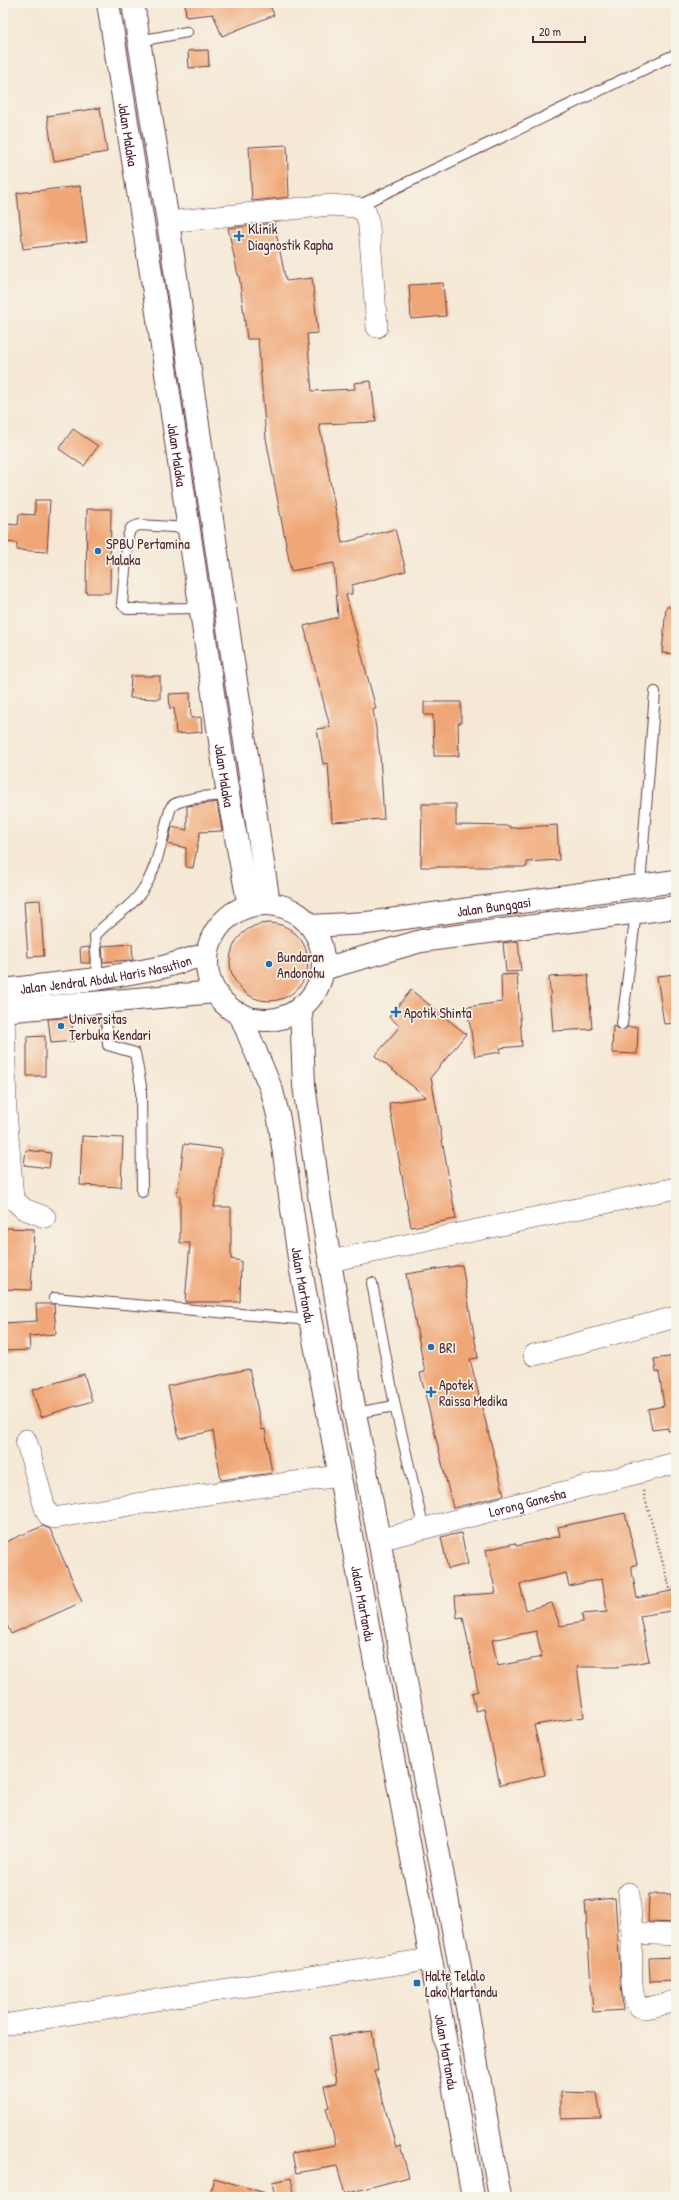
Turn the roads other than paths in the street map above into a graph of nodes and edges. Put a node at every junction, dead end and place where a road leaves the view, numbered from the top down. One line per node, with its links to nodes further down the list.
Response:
1 (108, 3): 9 (main road, Jalan Malaka)
2 (133, 3): 4 (main road, Jalan Malaka)
3 (183, 33): 4 (lane)
4 (139, 41): 7 (main road, Jalan Malaka)
5 (676, 54): 6 (lane)
6 (356, 206): 7 (street); 8 (street)
7 (168, 222): 15 (main road, Jalan Malaka)
8 (377, 327)
9 (189, 528): 10 (main road, Jalan Malaka); 10 (lane)
10 (200, 608): 12 (main road, Jalan Malaka)
11 (655, 692): 14 (lane)
12 (228, 795): 15 (main road, Jalan Malaka); 21 (lane)
13 (676, 881): 14 (main road, Jalan Bunggasi)
14 (640, 885): 18 (main road, Jalan Bunggasi)
15 (259, 905): 18 (main road); 19 (main road)
16 (676, 907): 17 (main road, Jalan Bunggasi)
17 (636, 912): 20 (main road, Jalan Bunggasi); 28 (lane)
18 (311, 926): 20 (main road)
19 (207, 954): 21 (main road, Jalan Jendral Abdul Haris Nasution); 23 (main road)
20 (323, 969): 25 (main road)
21 (98, 979): 22 (main road, Jalan Jendral Abdul Haris Nasution)
22 (3, 990)
23 (215, 992): 24 (main road, Jalan Jendral Abdul Haris Nasution); 27 (main road)
24 (105, 1002): 26 (main road, Jalan Jendral Abdul Haris Nasution); 30 (lane)
25 (301, 1007): 27 (main road); 32 (main road, Jalan Martandu)
26 (3, 1011): 31 (street)
27 (240, 1014): 36 (main road, Jalan Martandu)
28 (622, 1024)
29 (676, 1188): 32 (street)
30 (142, 1192)
31 (44, 1217)
32 (330, 1261): 39 (main road, Jalan Martandu)
33 (372, 1283): 38 (lane)
34 (54, 1298): 36 (lane)
35 (676, 1317): 37 (street)
36 (310, 1320): 42 (main road, Jalan Martandu)
37 (534, 1355)
38 (395, 1406): 39 (lane); 43 (lane)
39 (356, 1413): 44 (main road, Jalan Martandu)
40 (26, 1440): 42 (street)
41 (676, 1463): 43 (street, Lorong Ganesha)
42 (340, 1476): 46 (main road, Jalan Martandu)
43 (424, 1530): 44 (street, Lorong Ganesha)
44 (379, 1540): 45 (main road, Jalan Martandu)
45 (424, 1782): 46 (main road); 54 (main road, Jalan Martandu)
46 (399, 1787): 50 (main road, Jalan Martandu)
47 (628, 1893): 48 (street)
48 (632, 1933): 49 (street); 51 (street)
49 (676, 1935)
50 (431, 1959): 52 (street); 53 (main road, Jalan Martandu)
51 (676, 2001)
52 (3, 2025)
53 (473, 2197)
54 (500, 2197)

